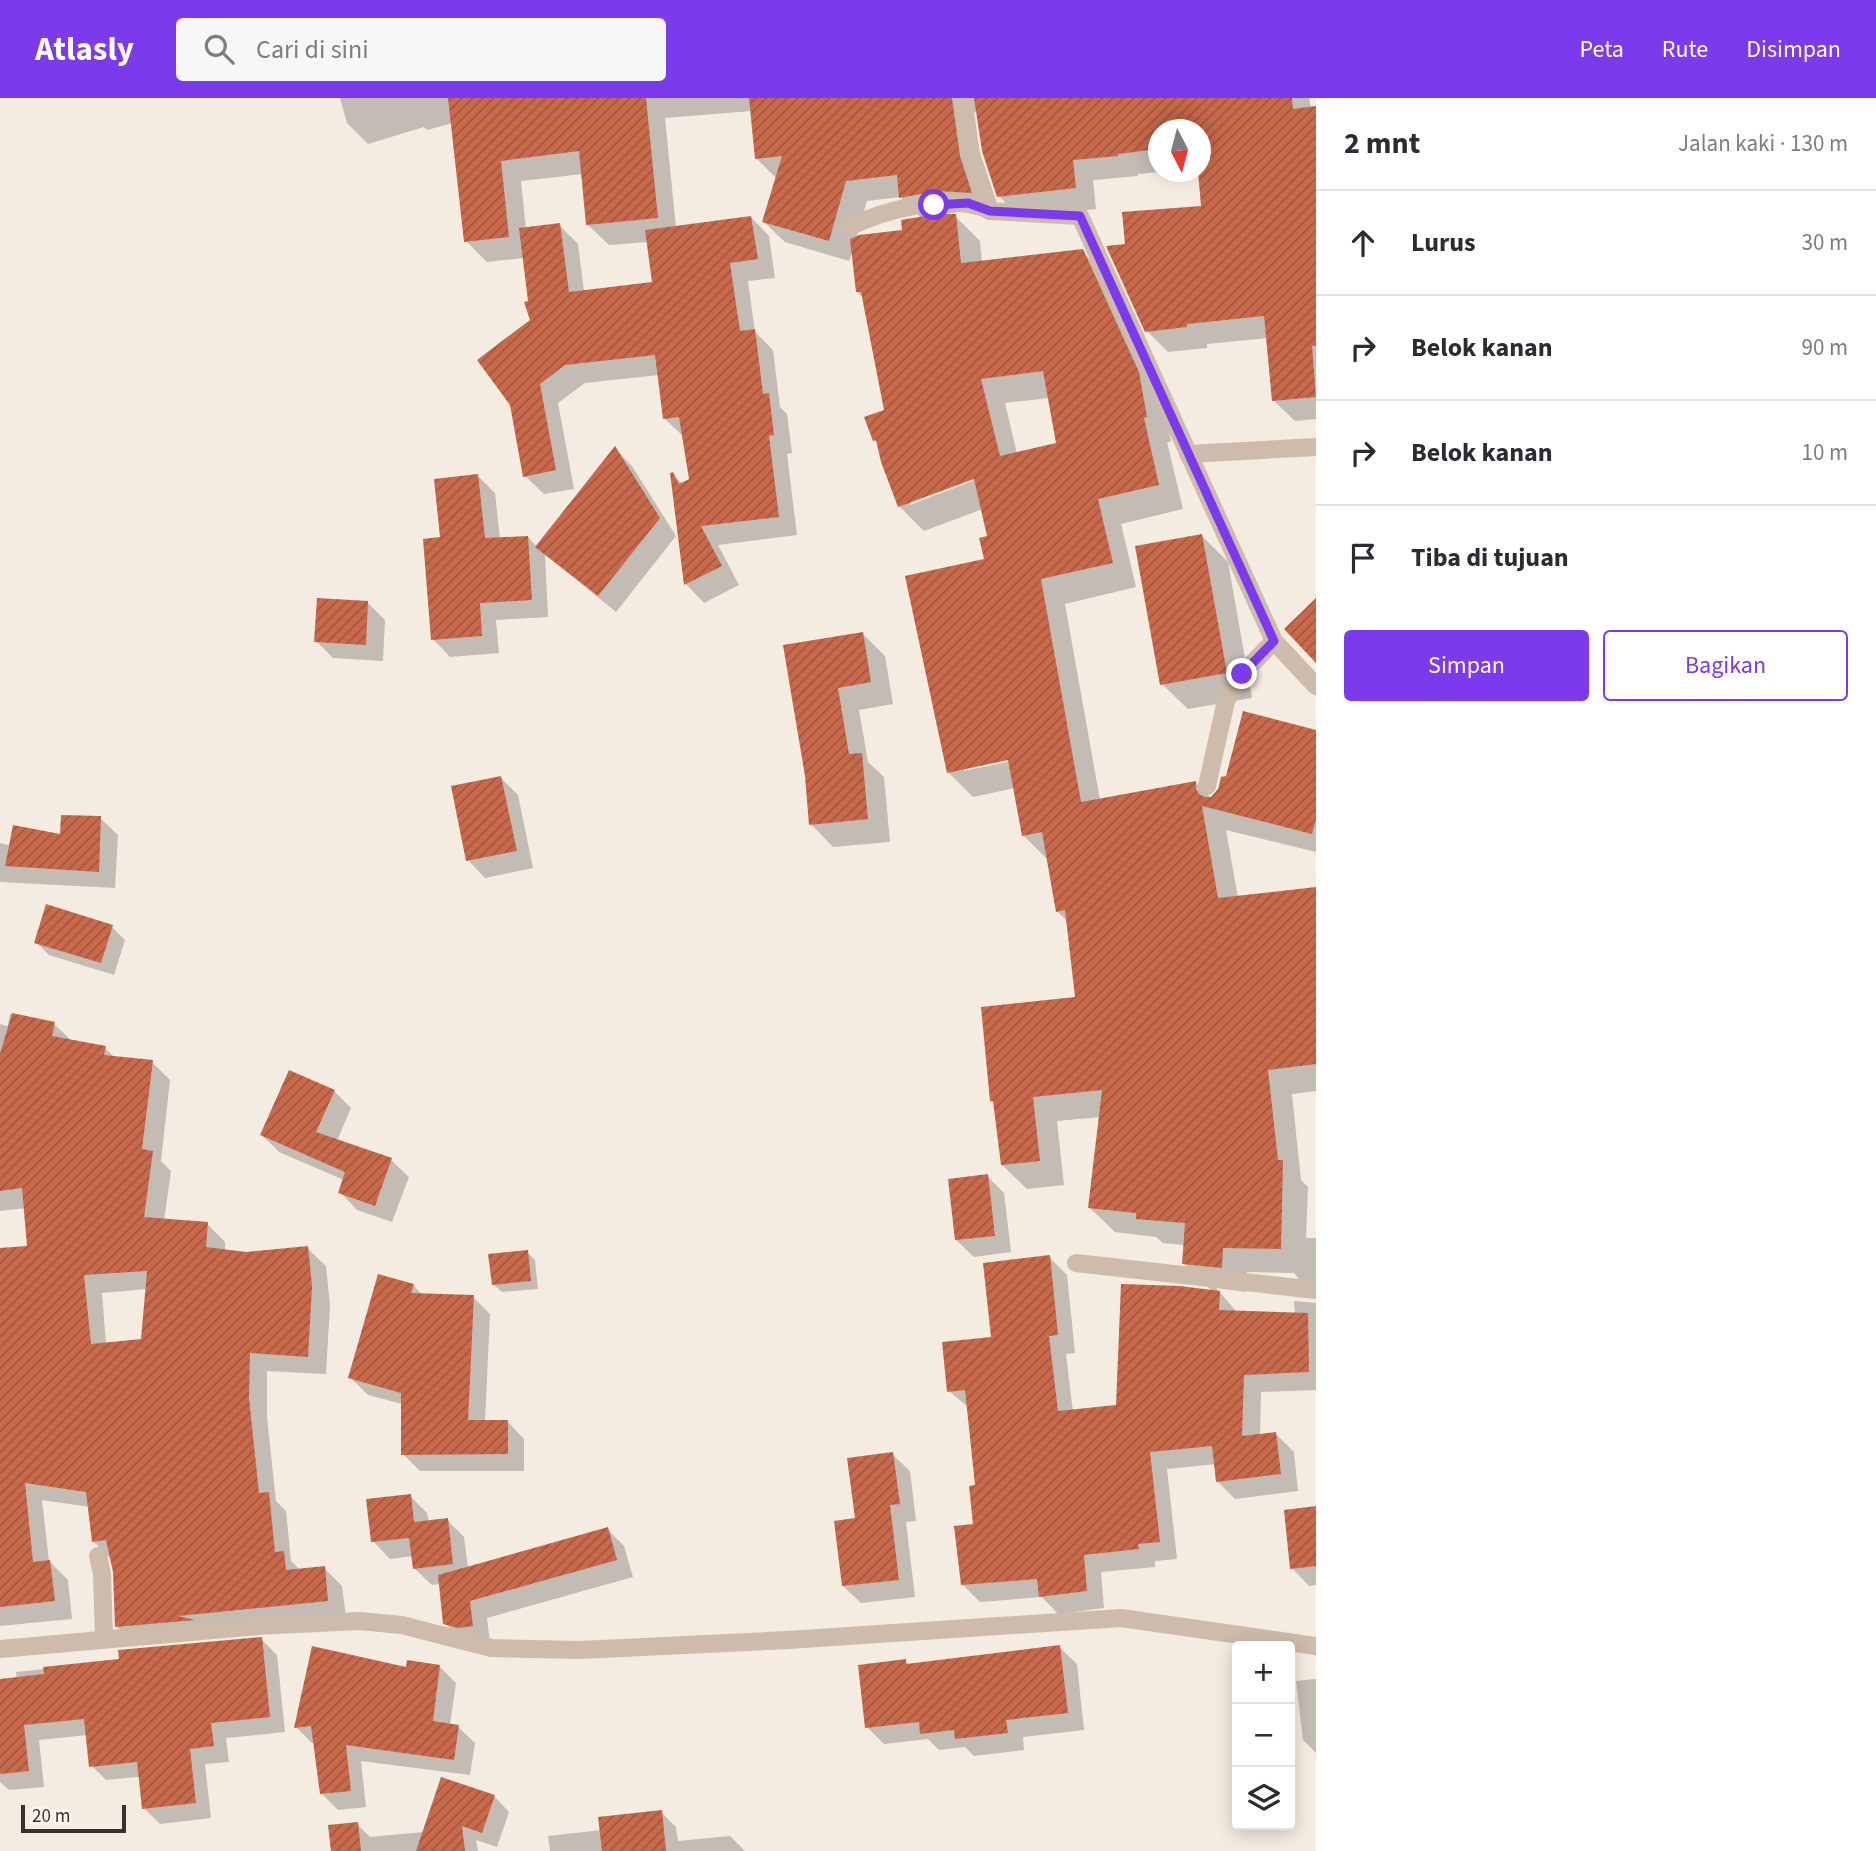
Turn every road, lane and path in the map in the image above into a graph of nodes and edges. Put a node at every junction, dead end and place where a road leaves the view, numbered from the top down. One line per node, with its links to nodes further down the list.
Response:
1 (963, 98): 2 (street)
2 (990, 211): 3 (street); 5 (street)
3 (847, 228)
4 (1316, 447): 5 (street)
5 (1188, 454): 6 (street)
6 (1274, 641): 7 (street); 8 (street)
7 (1316, 686)
8 (1207, 786)
9 (1076, 1263): 10 (street)
10 (1316, 1290)
11 (98, 1556): 12 (street)
12 (104, 1638): 13 (street); 14 (street)
13 (1316, 1646)
14 (0, 1649)

